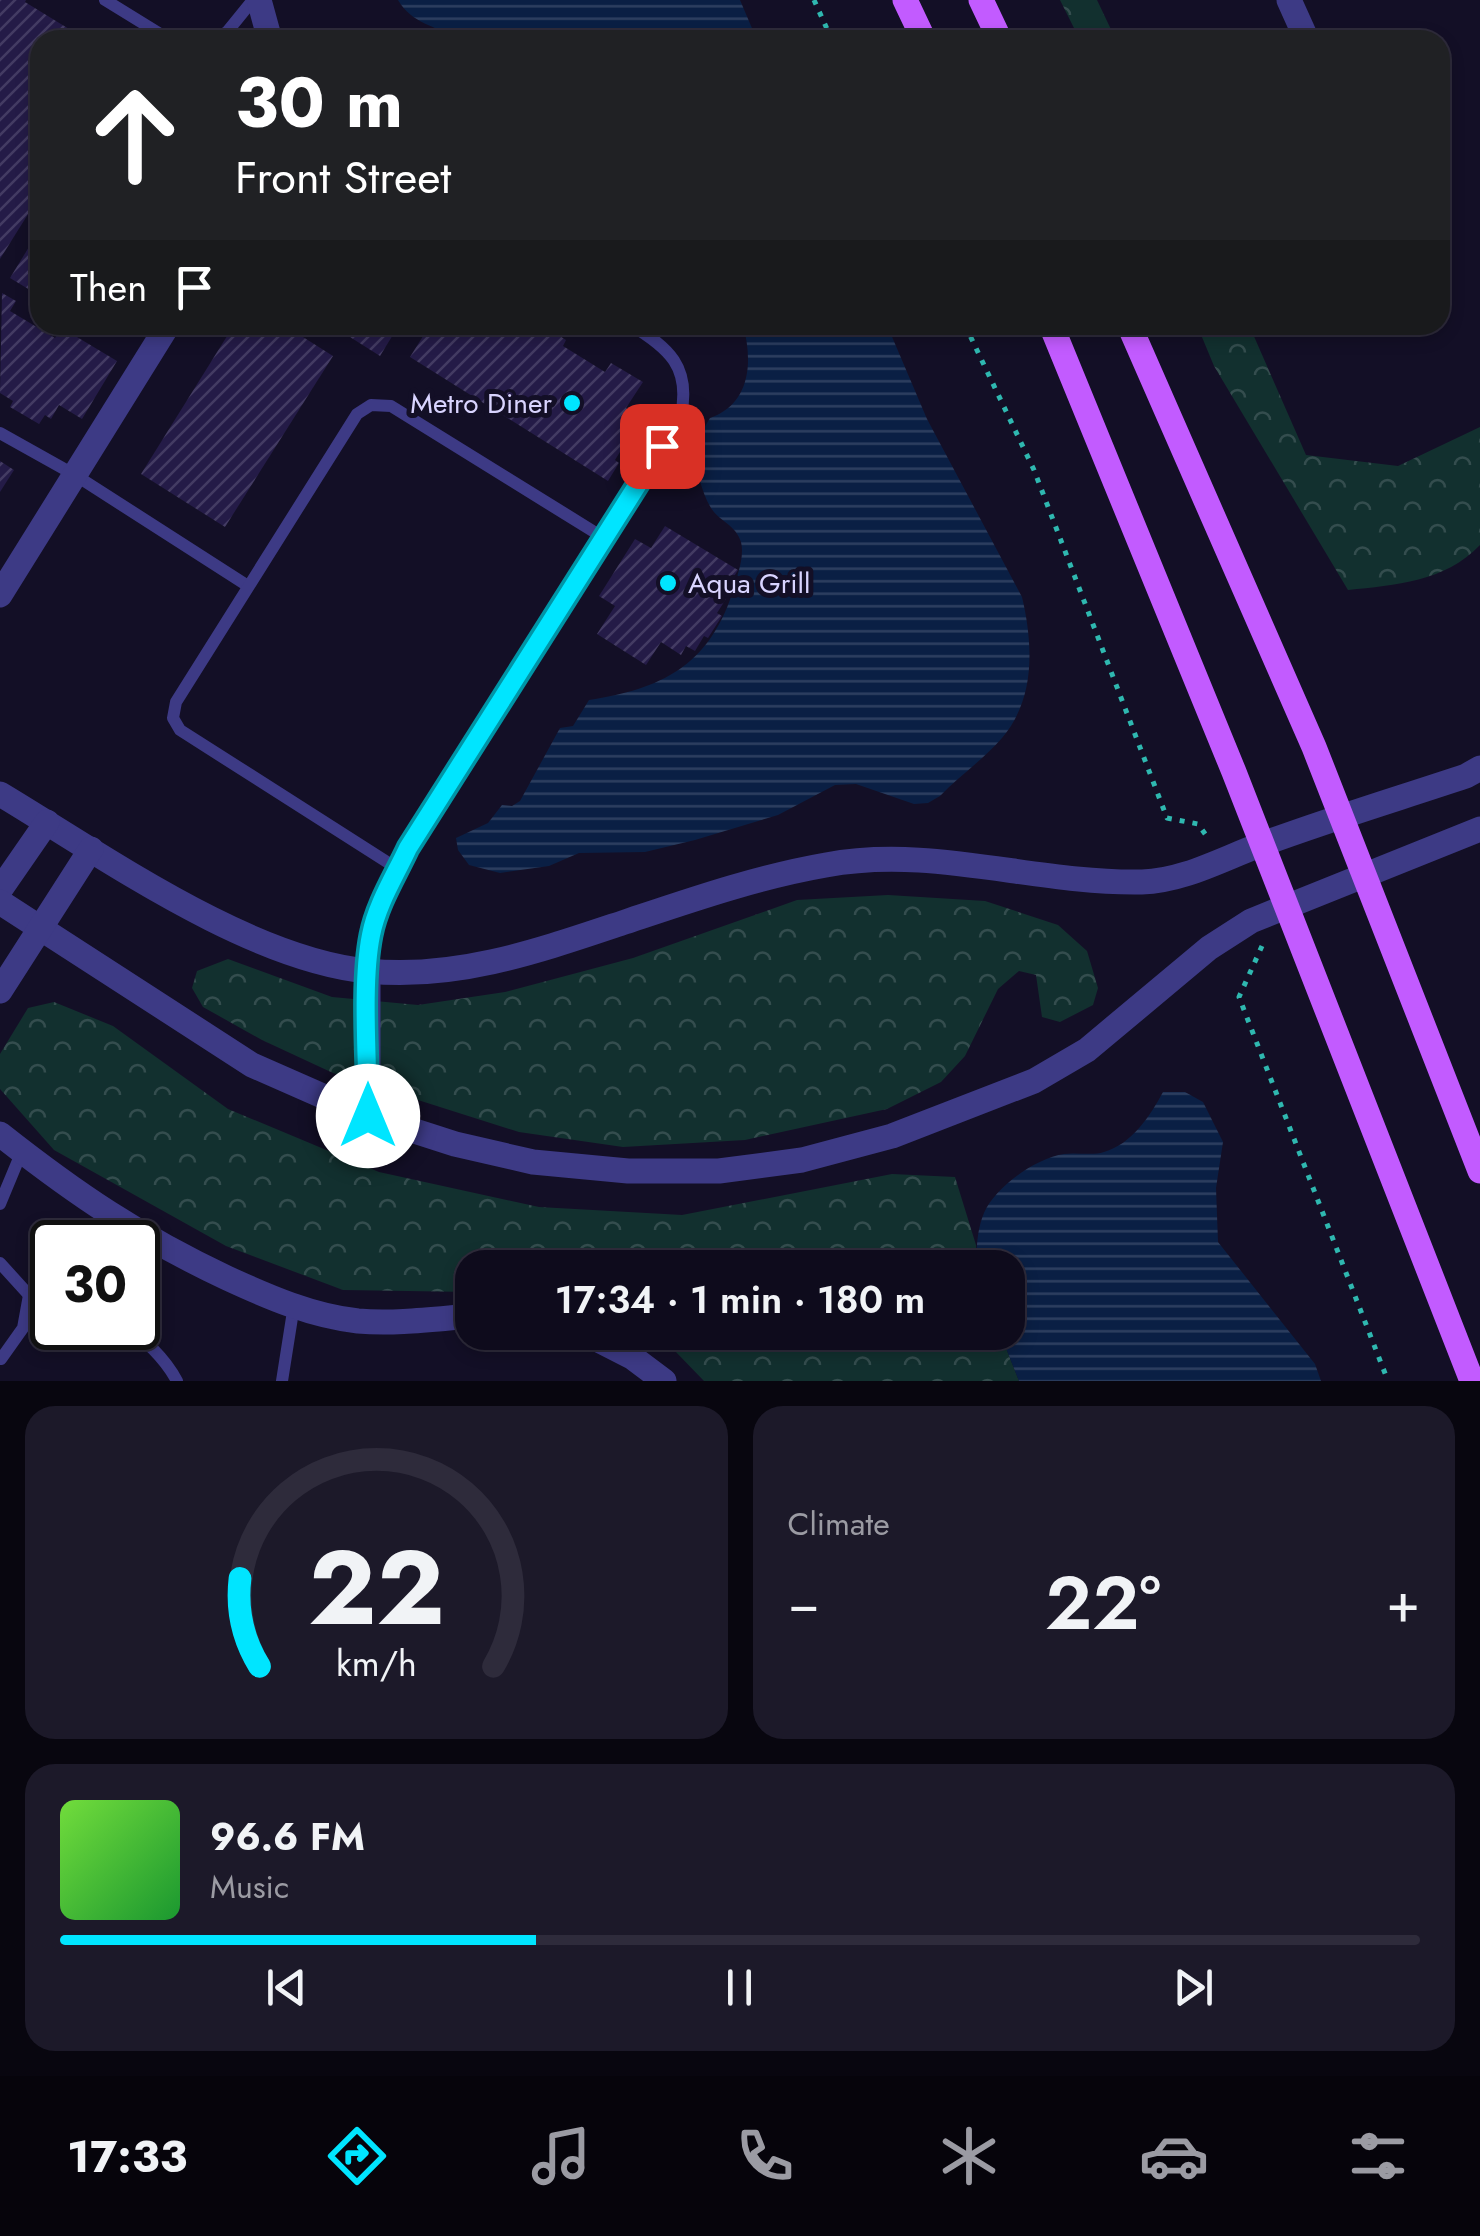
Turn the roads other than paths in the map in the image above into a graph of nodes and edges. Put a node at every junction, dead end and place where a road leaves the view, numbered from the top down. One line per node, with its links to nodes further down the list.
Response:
1 (105, 0): 6 (lane)
2 (256, 0): 7 (lane); 8 (street)
3 (905, 0): 9 (main road)
4 (982, 0): 10 (main road)
5 (1289, 0): 11 (street)
6 (154, 30)
7 (229, 30)
8 (266, 30)
9 (919, 30)
10 (996, 30)
11 (1302, 30)
12 (162, 335): 17 (street)
13 (645, 335): 18 (lane)
14 (1055, 335): 26 (main road)
15 (1134, 335): 23 (main road)
16 (0, 433): 17 (lane)
17 (74, 475): 19 (lane); 20 (street)
18 (604, 538): 19 (lane); 28 (lane)
19 (248, 586): 28 (lane)
20 (0, 595)
21 (1480, 768): 23 (street)
22 (0, 794): 24 (street)
23 (1343, 818): 26 (street); 29 (main road)
24 (48, 822): 27 (street); 30 (street)
25 (1480, 829): 29 (street)
26 (1261, 844): 32 (main road); 34 (street)
27 (91, 849): 33 (street); 34 (street)
28 (398, 868): 34 (lane)
29 (1365, 876): 32 (street); 39 (main road)
30 (0, 890)
31 (0, 902): 33 (street)
32 (1286, 906): 36 (street); 51 (main road)
33 (41, 927): 35 (street); 36 (street)
34 (368, 971): 36 (street)
35 (0, 991)
36 (368, 1116)
37 (0, 1134): 38 (street)
38 (22, 1152): 40 (lane); 43 (street)
39 (1480, 1171)
40 (0, 1204)
41 (0, 1263): 42 (lane)
42 (29, 1295): 47 (lane)
43 (294, 1306): 44 (street); 49 (lane)
44 (455, 1317)
45 (152, 1350): 48 (lane)
46 (618, 1350): 50 (street)
47 (2, 1358)
48 (177, 1381)
49 (282, 1381)
50 (664, 1381)
51 (1472, 1381)

